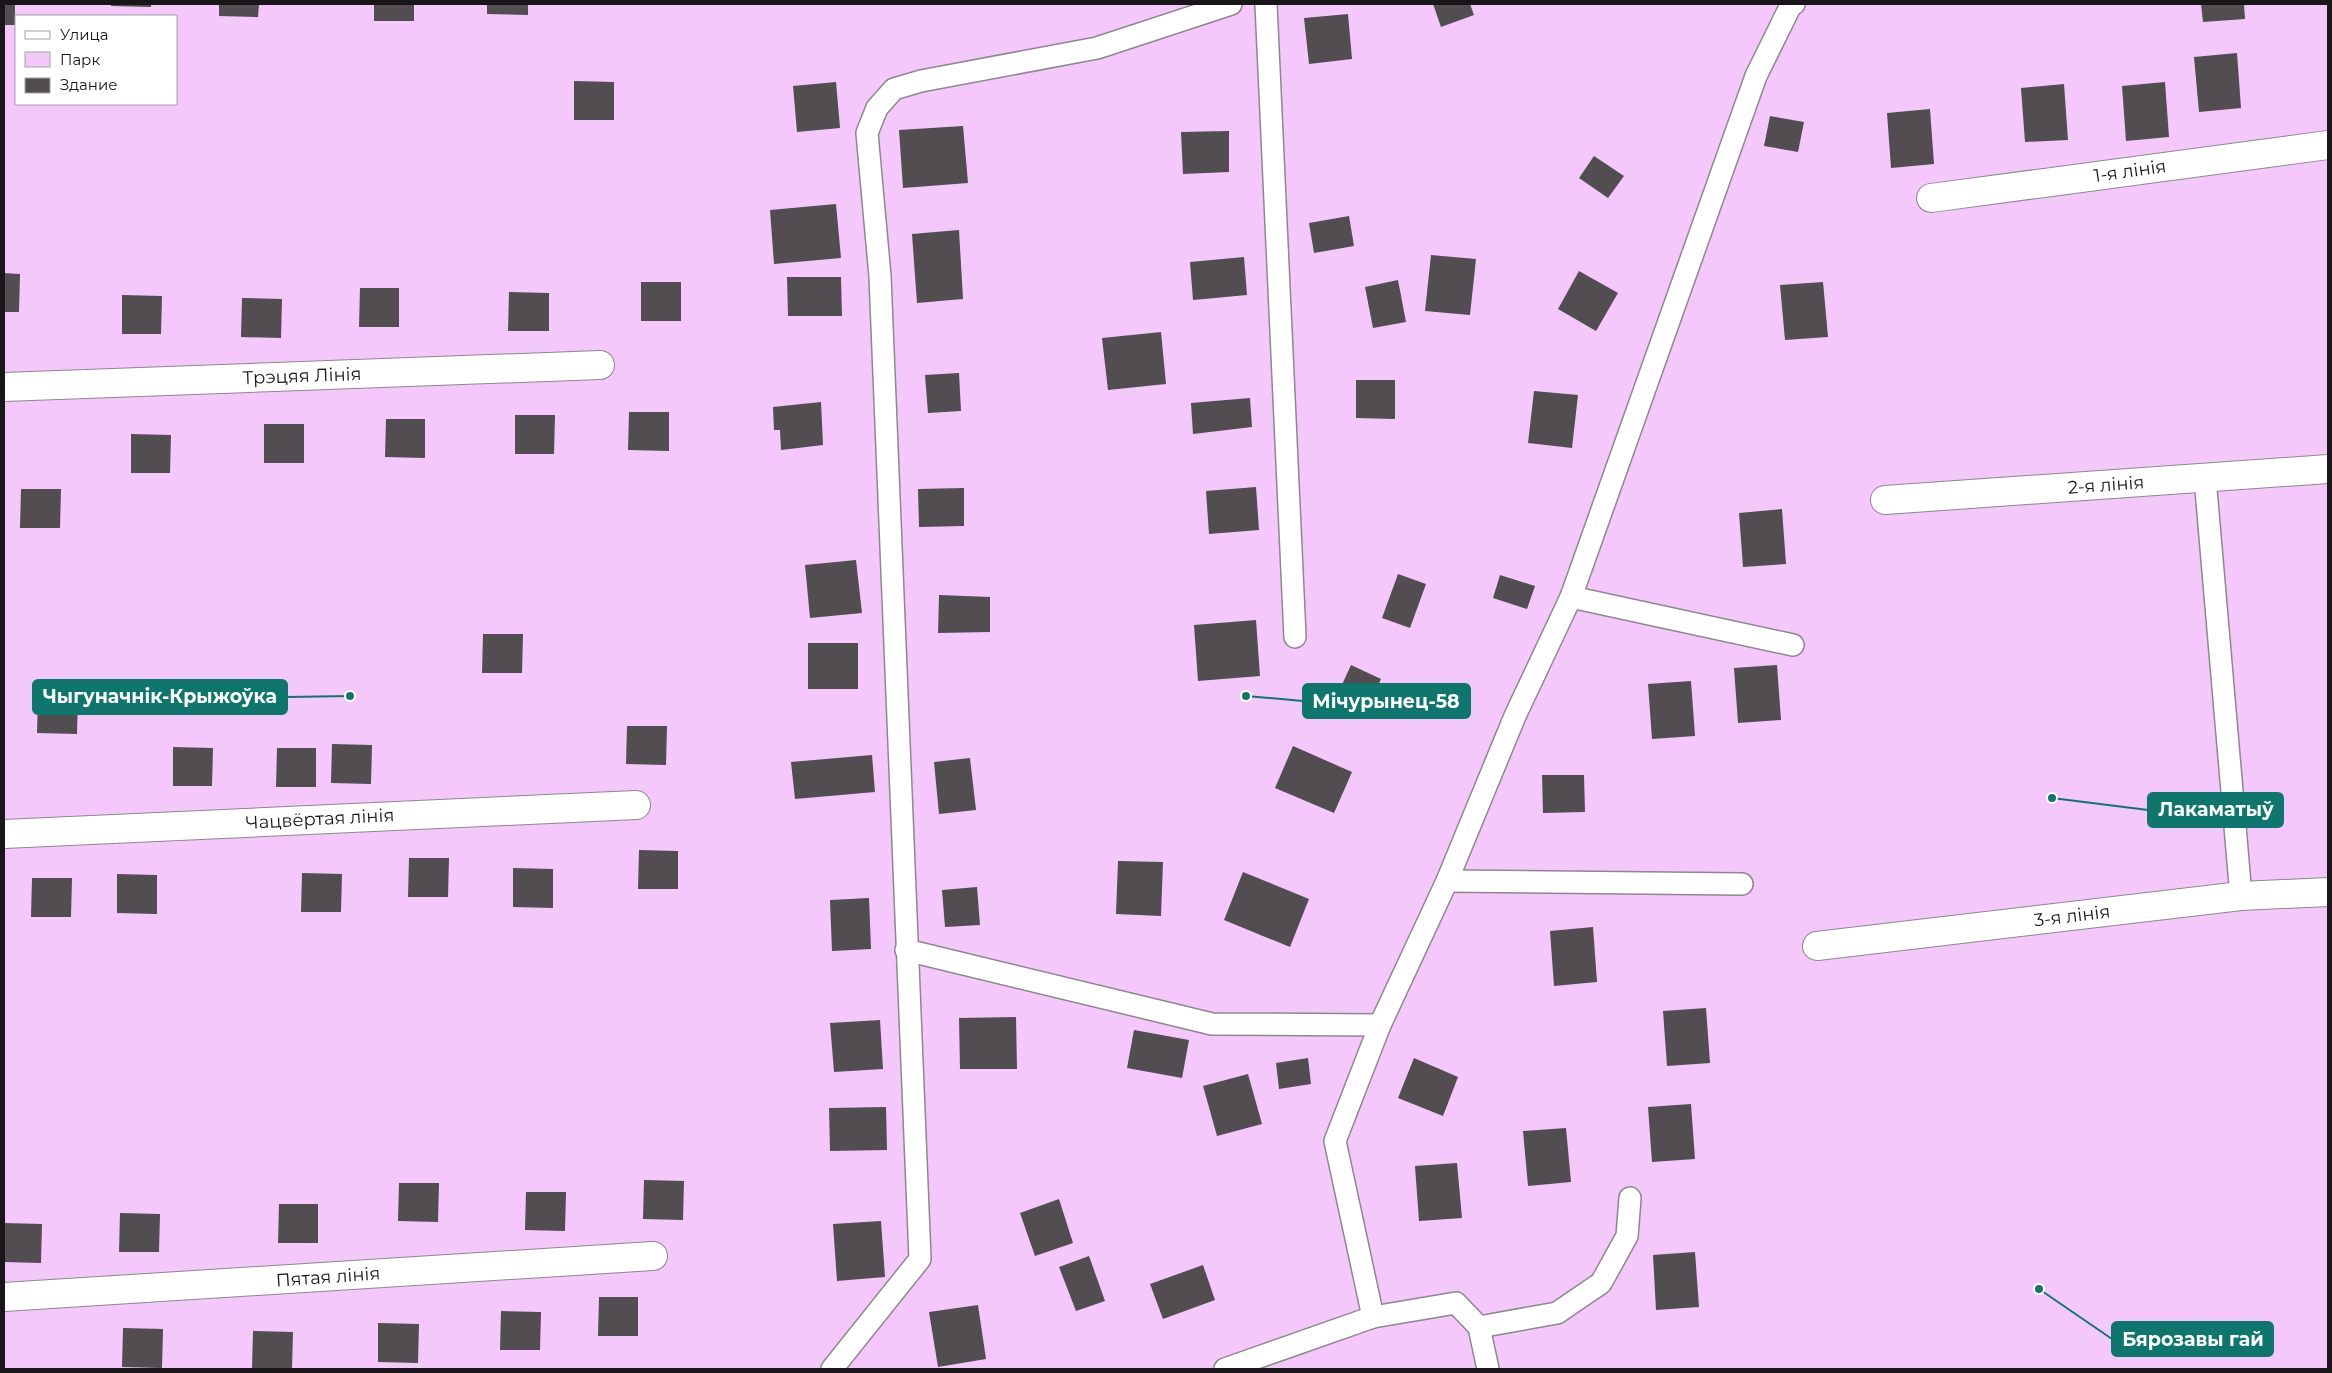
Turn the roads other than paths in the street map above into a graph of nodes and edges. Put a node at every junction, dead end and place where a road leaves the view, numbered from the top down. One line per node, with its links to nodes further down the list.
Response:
1 (1231, 4): 21 (lane)
2 (1266, 4): 12 (lane)
3 (1792, 4): 11 (lane)
4 (2328, 145): 5 (street, 1-я лінія)
5 (1931, 198)
6 (600, 366): 7 (street, Трэцяя Лінія)
7 (4, 387)
8 (2328, 469): 9 (street, 2-я лінія)
9 (2205, 478): 10 (street, 2-я лінія); 19 (lane)
10 (1885, 500)
11 (1571, 597): 13 (lane); 16 (lane)
12 (1295, 637)
13 (1793, 645)
14 (636, 805): 15 (street, Чацвёртая лінія)
15 (4, 834)
16 (1447, 880): 17 (lane); 22 (lane)
17 (1742, 884)
18 (2328, 892): 19 (street, 3-я лінія)
19 (2241, 896): 20 (street, 3-я лінія)
20 (1817, 946)
21 (906, 950): 22 (lane); 28 (lane)
22 (1380, 1025): 26 (lane)
23 (1630, 1198): 27 (lane)
24 (653, 1256): 25 (street, Пятая лінія)
25 (4, 1297)
26 (1373, 1316): 27 (lane); 29 (lane)
27 (1479, 1327): 30 (lane)
28 (832, 1369)
29 (1225, 1369)
30 (1488, 1369)

